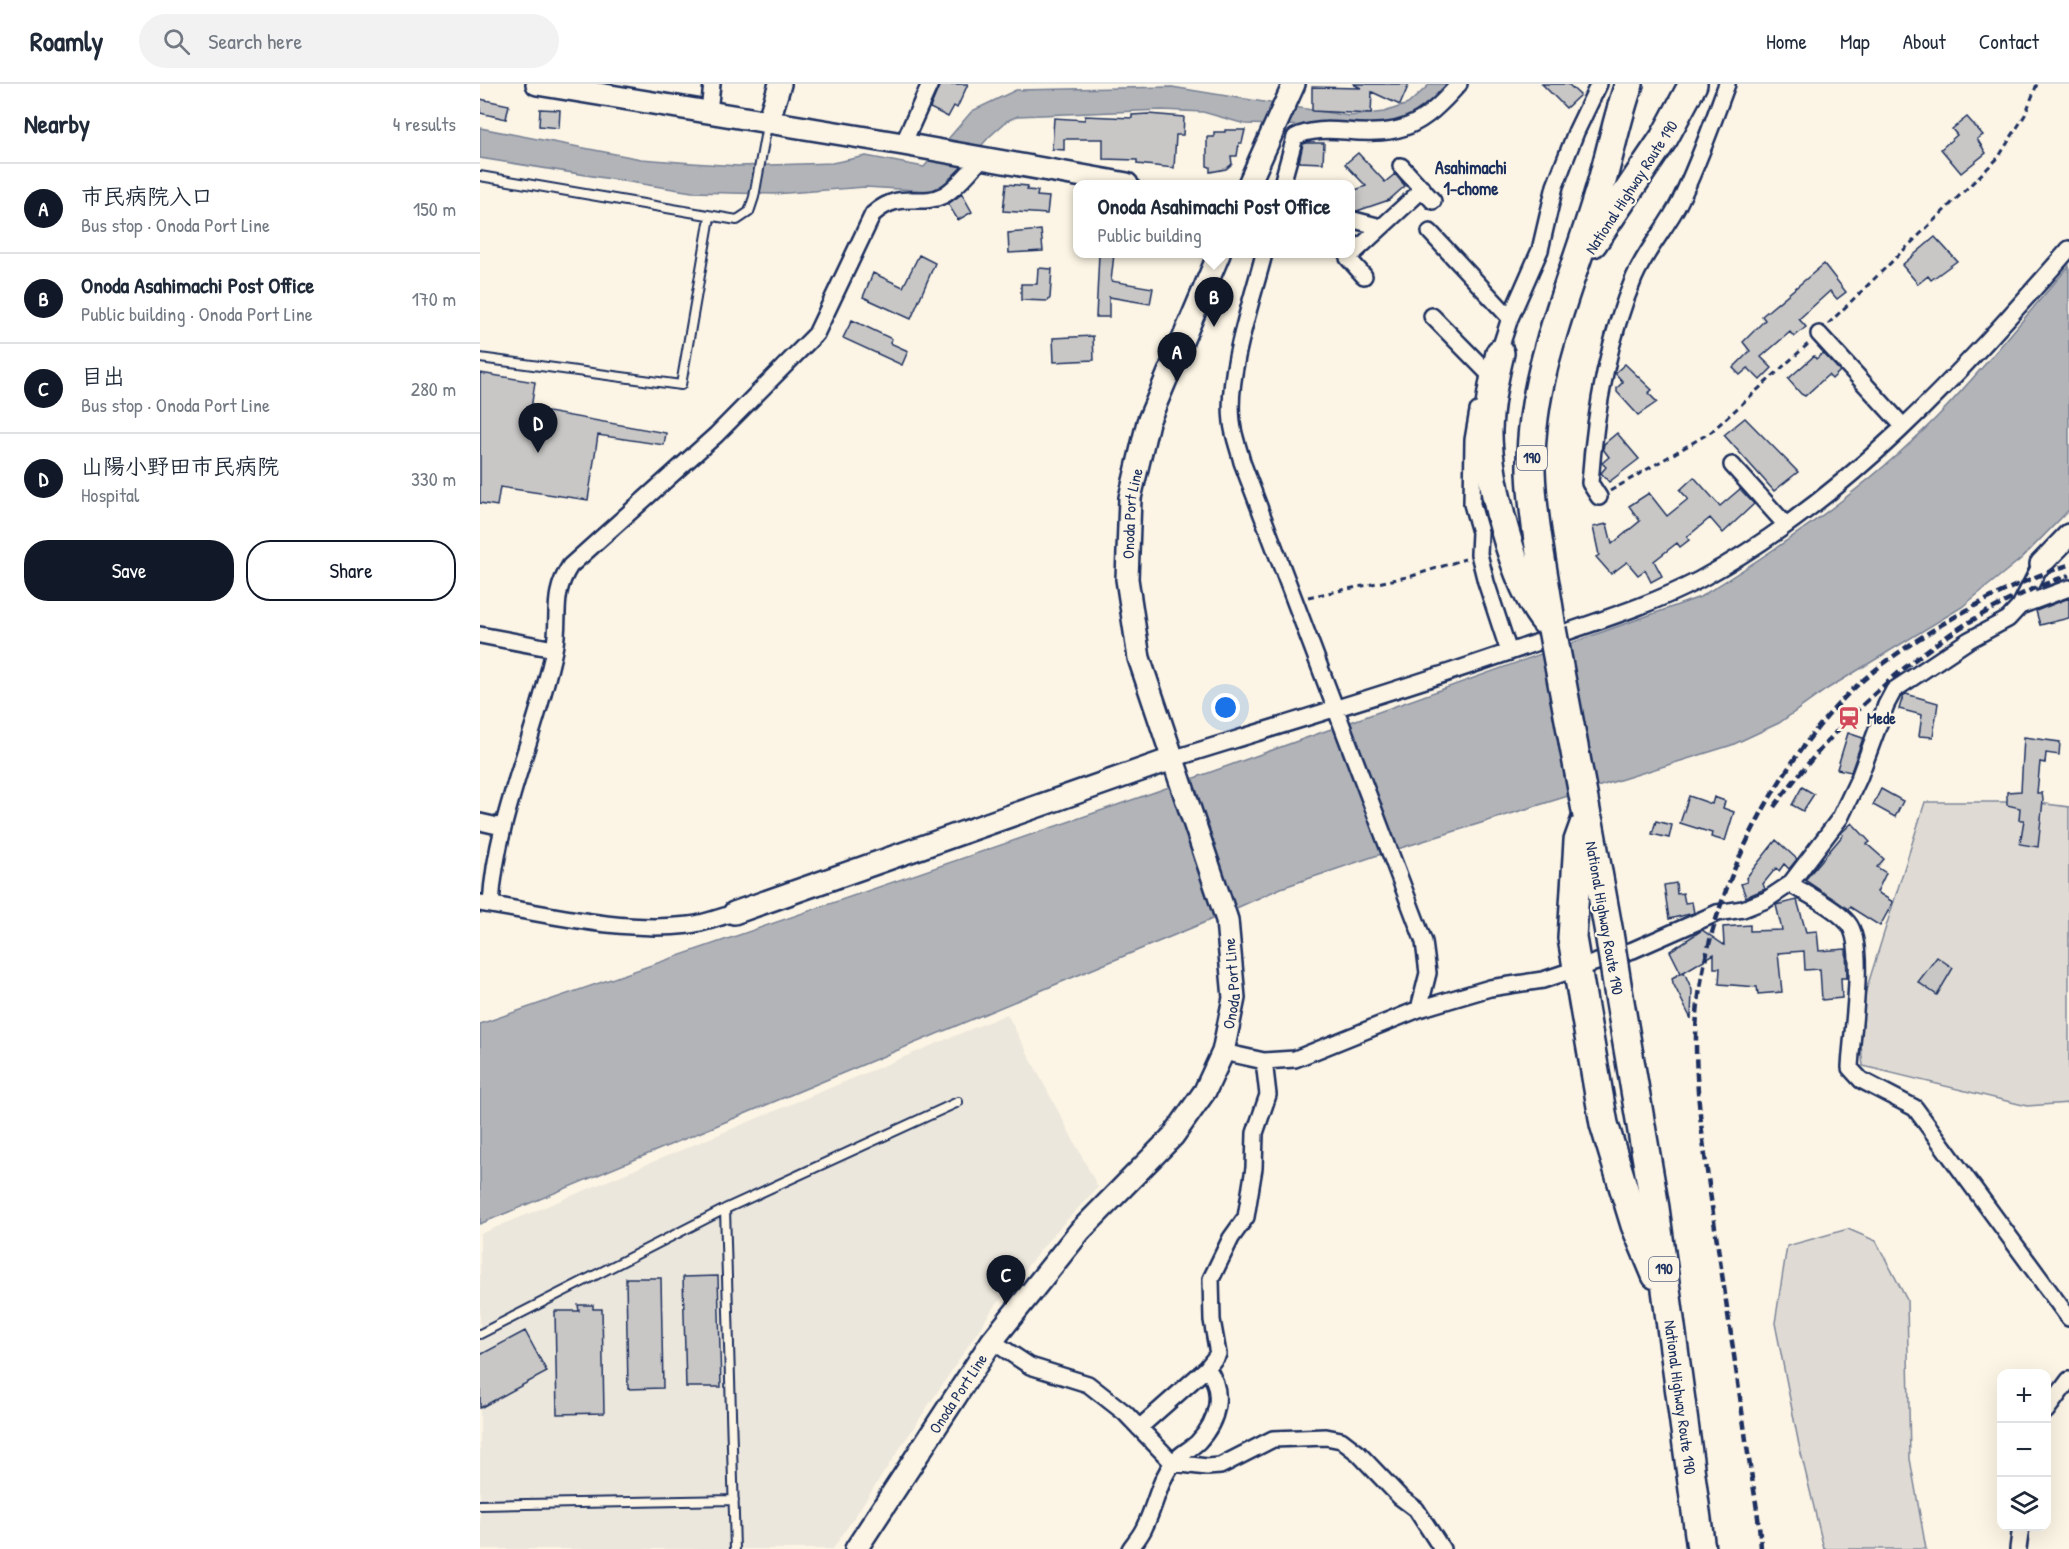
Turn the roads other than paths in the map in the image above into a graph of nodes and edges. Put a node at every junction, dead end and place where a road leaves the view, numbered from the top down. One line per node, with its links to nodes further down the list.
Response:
1 (537, 84): 12 (main road)
2 (712, 84): 12 (street)
3 (780, 84): 13 (main road)
4 (930, 84): 14 (street)
5 (1294, 84): 19 (main road)
6 (1459, 84): 20 (street)
7 (1599, 84): 34 (street)
8 (1629, 84): 21 (highway, National Highway Route 190 / 190)
9 (1644, 84): 21 (highway)
10 (1693, 84): 32 (highway, National Highway Route 190 / 190)
11 (1726, 84): 40 (street)
12 (709, 112): 13 (main road)
13 (768, 122): 14 (main road); 22 (lane)
14 (903, 144): 15 (main road)
15 (978, 158): 18 (main road); 48 (street)
16 (1401, 165): 24 (street)
17 (480, 176): 22 (lane)
18 (1104, 180)
19 (1250, 180)
20 (1283, 180)
21 (1597, 199): 32 (highway, National Highway Route 190 / 190)
22 (710, 217): 36 (lane)
23 (1355, 220): 24 (street)
24 (1381, 227): 27 (street)
25 (1430, 232): 34 (street)
26 (2069, 249): 38 (street)
27 (1355, 251)
28 (1217, 258): 51 (main road, Onoda Port Line)
29 (1263, 258): 50 (street)
30 (1348, 258): 31 (street)
31 (1364, 276)
32 (1567, 290): 46 (highway, National Highway Route 190 / 190)
33 (1432, 316): 37 (street)
34 (1510, 318): 37 (street)
35 (1819, 333): 38 (street)
36 (480, 358)
37 (1494, 363): 46 (highway); 49 (street)
38 (1903, 426): 41 (street)
39 (1732, 465): 41 (street)
40 (1599, 497)
41 (1785, 524): 49 (street)
42 (2069, 535): 43 (main road)
43 (2041, 564): 45 (street)
44 (2069, 588): 45 (street)
45 (2020, 606): 55 (street)
46 (1552, 629): 52 (highway, National Highway Route 190 / 190, bridge)
47 (480, 635): 48 (street)
48 (555, 649): 54 (street)
49 (1509, 652): 50 (street)
50 (1339, 716): 51 (street); 59 (street)
51 (1174, 767): 57 (main road); 60 (main road, Onoda Port Line)
52 (1587, 816): 58 (highway); 64 (highway, National Highway Route 190 / 190, bridge)
53 (480, 822): 54 (street)
54 (502, 827): 56 (street)
55 (1790, 884): 58 (street); 65 (street)
56 (485, 904): 57 (street)
57 (734, 913)
58 (1576, 970): 59 (street); 64 (highway)
59 (1419, 1009): 61 (street)
60 (1223, 1052): 61 (street); 67 (main road, Onoda Port Line)
61 (1264, 1061): 68 (street)
62 (958, 1102): 63 (lane)
63 (725, 1209): 66 (lane); 73 (lane)
64 (1668, 1297): 80 (highway, National Highway Route 190 / 190)
65 (2069, 1318)
66 (480, 1334)
67 (992, 1341): 71 (street); 77 (main road, Onoda Port Line)
68 (1207, 1368): 71 (street); 72 (street)
69 (2069, 1380): 70 (street)
70 (2051, 1405)
71 (1139, 1428): 72 (street)
72 (1173, 1463): 78 (street); 79 (street)
73 (734, 1500): 74 (lane); 76 (lane)
74 (480, 1505)
75 (2020, 1531): 81 (street)
76 (735, 1549)
77 (856, 1549)
78 (1130, 1549)
79 (1442, 1549)
80 (1701, 1549)
81 (2018, 1549)

